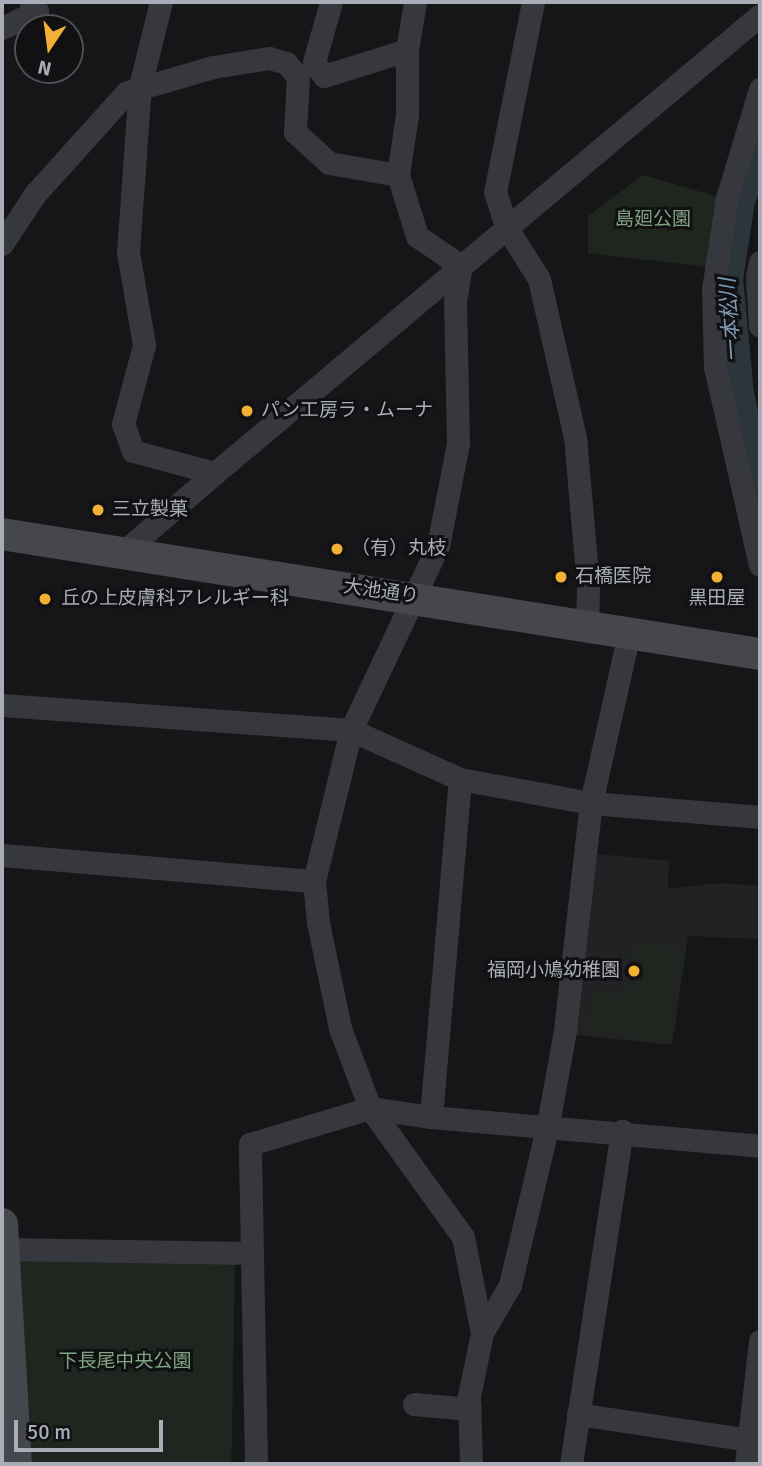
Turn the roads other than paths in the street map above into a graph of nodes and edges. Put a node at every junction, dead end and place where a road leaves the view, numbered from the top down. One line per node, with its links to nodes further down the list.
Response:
1 (32, 2): 7 (street)
2 (161, 2): 9 (street)
3 (331, 2): 8 (street)
4 (415, 2): 8 (street)
5 (533, 2): 12 (street)
6 (760, 15): 12 (street)
7 (2, 28)
8 (407, 50): 11 (street)
9 (140, 86): 11 (street); 13 (street); 17 (street)
10 (760, 89): 20 (street)
11 (398, 175): 15 (street)
12 (507, 228): 15 (street); 22 (street)
13 (2, 244)
14 (760, 262): 16 (street)
15 (461, 266): 17 (street); 21 (street)
16 (760, 326)
17 (215, 473): 19 (street)
18 (2, 534): 19 (street, 大池通り)
19 (121, 554): 21 (street, 大池通り)
20 (760, 565)
21 (414, 596): 22 (street, 大池通り); 26 (street)
22 (587, 627): 23 (street, 大池通り)
23 (629, 633): 24 (street, 大池通り); 28 (street)
24 (760, 654)
25 (2, 705): 26 (street)
26 (351, 730): 27 (street); 31 (street)
27 (460, 779): 28 (street); 33 (street)
28 (591, 803): 29 (street); 34 (street)
29 (760, 817)
30 (2, 855): 31 (street)
31 (314, 881): 32 (street)
32 (370, 1108): 33 (street); 39 (street); 40 (street)
33 (431, 1117): 34 (street)
34 (548, 1124): 35 (street); 40 (street)
35 (622, 1131): 36 (street); 45 (street)
36 (760, 1146)
37 (2, 1224): 38 (street)
38 (2, 1249): 39 (street); 44 (street)
39 (250, 1253): 48 (street)
40 (482, 1333): 43 (street)
41 (760, 1341): 46 (street)
42 (414, 1404): 43 (street)
43 (470, 1409): 49 (street)
44 (7, 1411): 47 (street)
45 (578, 1414): 46 (street); 50 (street)
46 (749, 1440): 51 (street)
47 (16, 1464)
48 (256, 1464)
49 (471, 1464)
50 (571, 1464)
51 (746, 1464)

